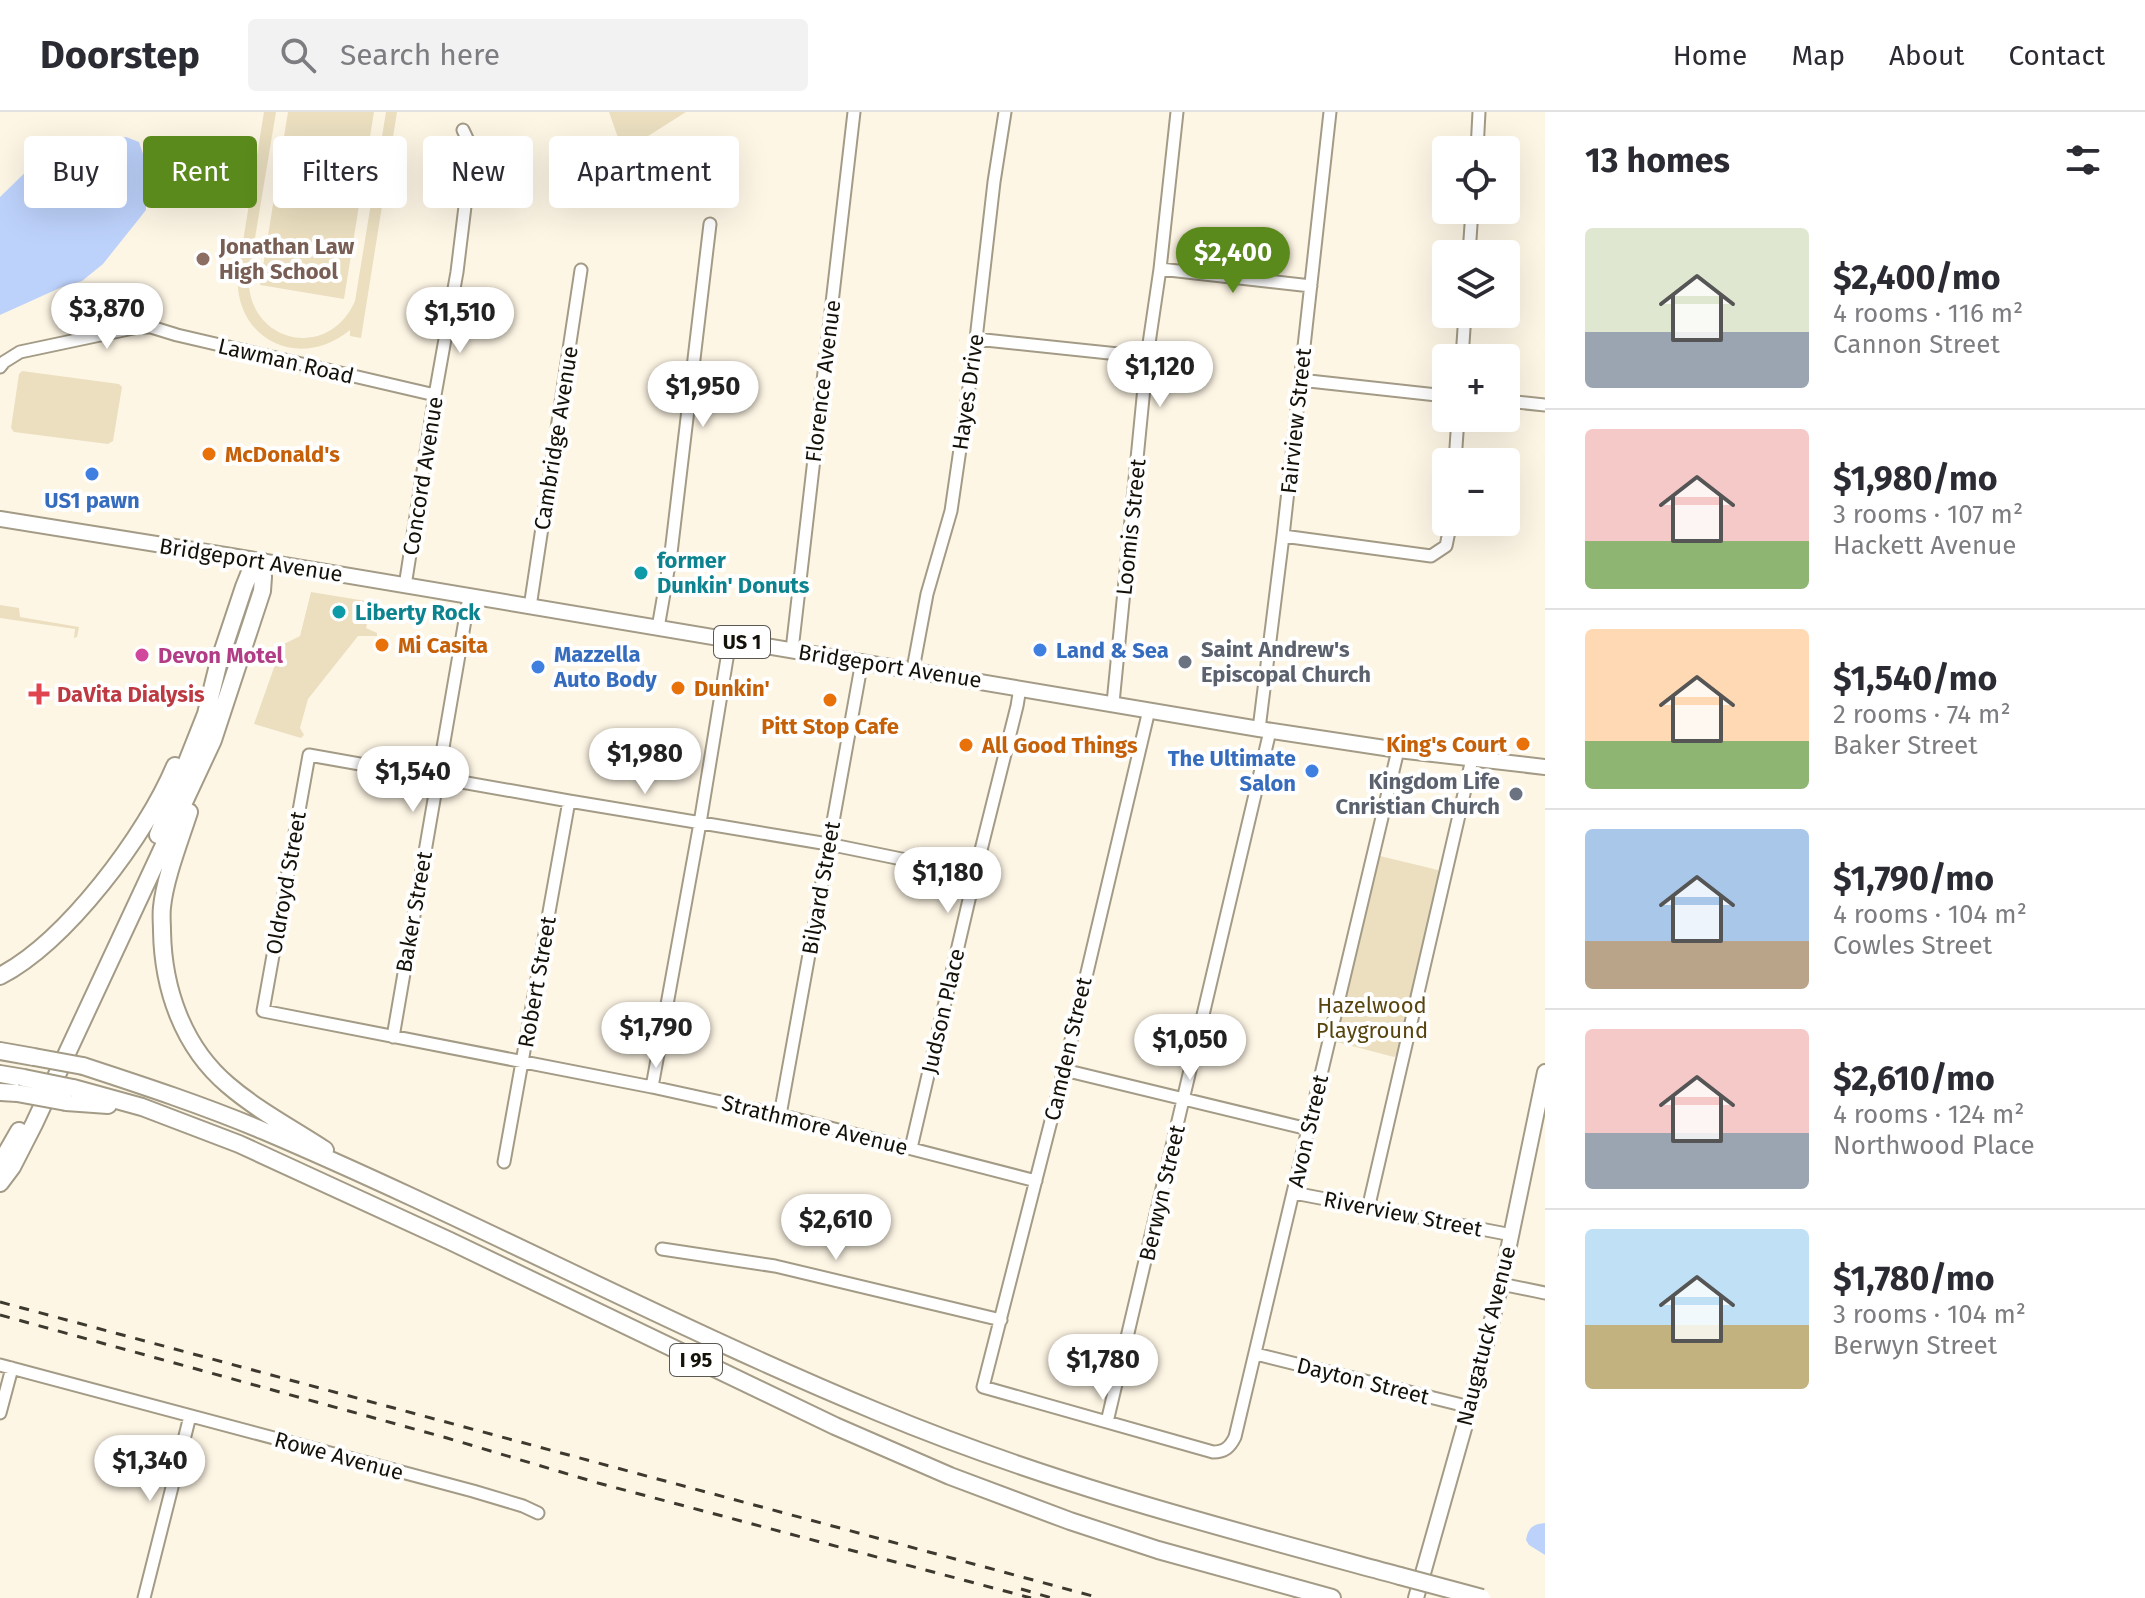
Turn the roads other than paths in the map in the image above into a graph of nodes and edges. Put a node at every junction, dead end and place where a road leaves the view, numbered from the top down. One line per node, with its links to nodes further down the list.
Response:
1 (854, 112): 29 (street, Florence Avenue)
2 (1005, 112): 12 (street, Hayes Drive)
3 (1177, 112): 9 (street, Loomis Street)
4 (1330, 112): 11 (street, Fairview Street)
5 (1479, 112): 7 (street)
6 (463, 130): 17 (street, Concord Avenue)
7 (1478, 136)
8 (710, 224): 27 (street)
9 (1160, 269): 11 (street); 13 (street, Loomis Street)
10 (581, 270): 26 (street, Cambridge Avenue)
11 (1311, 286): 15 (street, Fairview Street)
12 (976, 339): 13 (street); 32 (street, Hayes Drive)
13 (1147, 357): 34 (street, Loomis Street)
14 (0, 367): 17 (street, Lawman Road)
15 (1300, 380): 16 (street); 21 (street, Fairview Street)
16 (1432, 394)
17 (435, 395): 24 (street, Concord Avenue)
18 (1520, 402): 19 (street)
19 (1545, 405)
20 (0, 519): 23 (main road, Bridgeport Avenue / US 1)
21 (1283, 536): 22 (street); 36 (street, Fairview Street)
22 (1448, 536)
23 (261, 561): 24 (main road, Bridgeport Avenue / US 1); 31 (highway); 37 (highway)
24 (405, 586): 25 (main road, Bridgeport Avenue / US 1)
25 (469, 597): 26 (main road, Bridgeport Avenue / US 1); 41 (street, Baker Street)
26 (530, 607): 27 (main road, Bridgeport Avenue / US 1)
27 (658, 628): 28 (main road, Bridgeport Avenue / US 1)
28 (730, 640): 29 (main road, Bridgeport Avenue / US 1); 43 (street)
29 (792, 650): 30 (main road, Bridgeport Avenue / US 1)
30 (862, 661): 32 (main road, Bridgeport Avenue / US 1); 44 (street, Bilyard Street)
31 (218, 665): 46 (highway); 61 (highway)
32 (913, 669): 33 (main road, Bridgeport Avenue / US 1)
33 (1020, 688): 34 (main road, Bridgeport Avenue / US 1); 45 (street, Judson Place)
34 (1113, 703): 35 (main road, Bridgeport Avenue / US 1)
35 (1149, 710): 36 (main road, Bridgeport Avenue / US 1); 51 (street, Camden Street)
36 (1265, 730): 38 (main road, Bridgeport Avenue / US 1); 56 (street, Berwyn Street)
37 (213, 740): 62 (highway); 64 (highway)
38 (1398, 750): 39 (main road, Bridgeport Avenue / US 1); 58 (street, Avon Street)
39 (1472, 759): 40 (main road, Bridgeport Avenue / US 1); 66 (street)
40 (1545, 767)
41 (437, 778): 42 (street); 47 (street, Oldroyd Street); 48 (street, Baker Street)
42 (569, 801): 43 (street); 50 (street, Robert Street)
43 (700, 823): 44 (street); 55 (street)
44 (828, 844): 45 (street); 57 (street, Bilyard Street)
45 (975, 874): 59 (street, Judson Place)
46 (0, 976)
47 (263, 1011): 48 (street, Strathmore Avenue)
48 (393, 1037): 50 (street, Strathmore Avenue)
49 (0, 1051): 62 (highway, I 95, bridge)
50 (522, 1062): 55 (street, Strathmore Avenue); 60 (street, Robert Street)
51 (1064, 1070): 56 (street); 63 (street, Camden Street)
52 (1545, 1072): 67 (main road, Naugatuck Avenue)
53 (0, 1074): 54 (highway, I 95)
54 (14, 1087): 80 (highway, I 95, bridge)
55 (652, 1087): 57 (street, Strathmore Avenue)
56 (1184, 1099): 58 (street); 77 (street, Berwyn Street)
57 (780, 1115): 59 (street, Strathmore Avenue)
58 (1308, 1129): 65 (street, Avon Street)
59 (911, 1148): 63 (street, Strathmore Avenue)
60 (504, 1162)
61 (0, 1164)
62 (367, 1177): 82 (highway, I 95, bridge)
63 (1036, 1181): 71 (street, Camden Street)
64 (0, 1183)
65 (1294, 1193): 66 (street, Riverview Street); 72 (street, Avon Street)
66 (1368, 1209): 67 (street, Riverview Street)
67 (1512, 1235): 69 (main road, Naugatuck Avenue)
68 (662, 1249): 71 (street)
69 (1501, 1284): 70 (street); 74 (main road, Naugatuck Avenue)
70 (1545, 1293)
71 (1001, 1320): 77 (street, Camden Street)
72 (1256, 1354): 74 (street, Dayton Street); 77 (street, Avon Street)
73 (6, 1366): 75 (street); 76 (street, Rowe Avenue)
74 (1470, 1407): 81 (main road, Naugatuck Avenue)
75 (0, 1413)
76 (190, 1416): 78 (street, Rowe Avenue); 79 (street)
77 (1107, 1422)
78 (538, 1513)
79 (144, 1598)
80 (1332, 1598)
81 (1416, 1598)
82 (1482, 1598)

